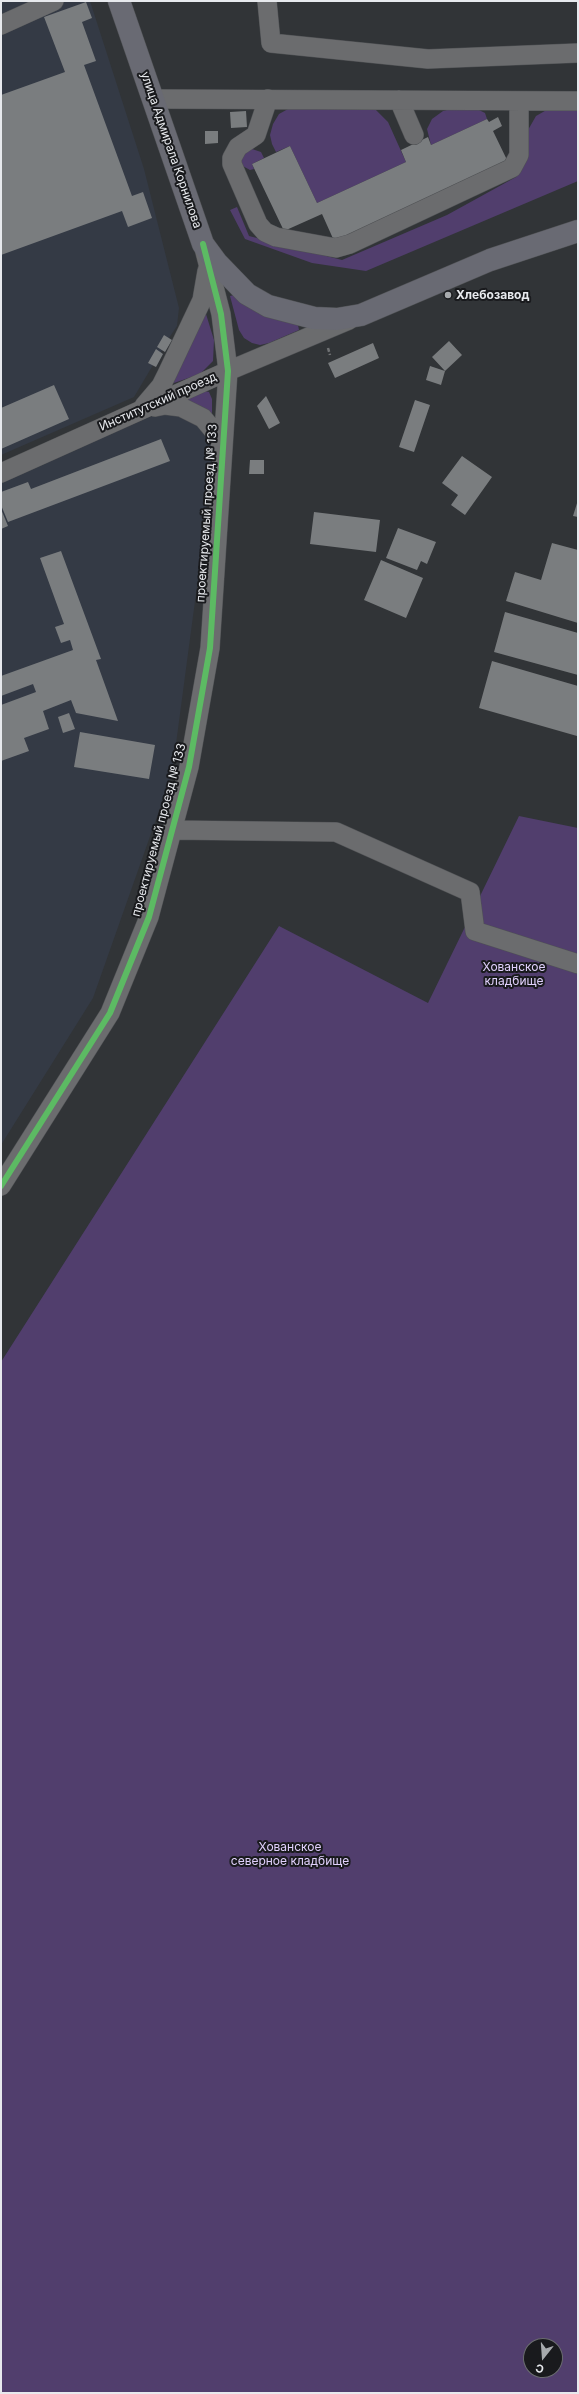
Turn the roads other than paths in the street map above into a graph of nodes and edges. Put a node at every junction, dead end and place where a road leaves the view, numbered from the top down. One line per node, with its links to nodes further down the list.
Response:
1 (54, 1): 4 (street)
2 (120, 1): 6 (main road, улица Адмирала Корнилова)
3 (267, 1): 5 (street)
4 (1, 25)
5 (578, 53)
6 (155, 99): 7 (street); 13 (main road, улица Адмирала Корнилова)
7 (268, 99): 8 (street); 9 (street)
8 (399, 100): 9 (street); 11 (street)
9 (518, 101): 10 (street)
10 (578, 101)
11 (414, 135)
12 (578, 231): 14 (main road, улица Адмирала Корнилова)
13 (205, 253): 14 (main road, улица Адмирала Корнилова); 15 (street, проектируемый проезд № 133); 16 (street)
14 (361, 315): 15 (street, Институтский проезд)
15 (228, 371): 16 (street, Институтский проезд); 17 (street, проектируемый проезд № 133)
16 (138, 411): 17 (street); 18 (street, Институтский проезд)
17 (222, 449): 19 (street, проектируемый проезд № 133)
18 (1, 473)
19 (172, 830): 20 (street); 21 (street, проектируемый проезд № 133)
20 (578, 964)
21 (1, 1186)

